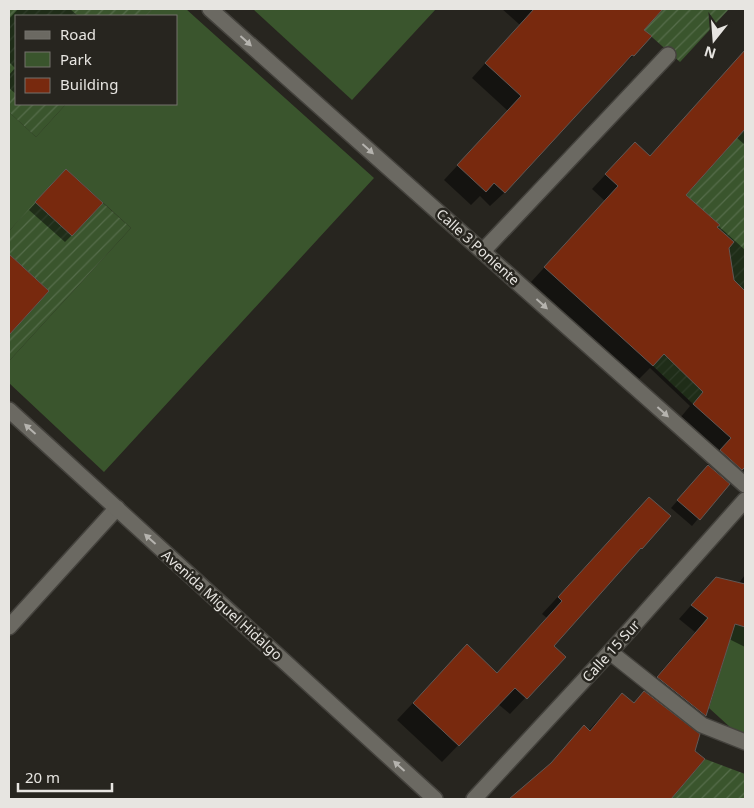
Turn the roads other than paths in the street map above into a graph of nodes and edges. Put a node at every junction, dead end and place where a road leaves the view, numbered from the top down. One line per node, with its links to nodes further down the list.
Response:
1 (210, 9): 3 (street, Calle 3 Poniente, one-way to 3)
2 (668, 55): 3 (street)
3 (483, 251): 5 (street, Calle 3 Poniente, one-way to 5)
4 (9, 410): 7 (street, Avenida Miguel Hidalgo, one-way to 4)
5 (745, 485)
6 (745, 500): 9 (street, Calle 15 Sur)
7 (116, 508): 8 (street); 11 (street, Avenida Miguel Hidalgo, one-way to 7)
8 (9, 627)
9 (610, 652): 10 (street); 12 (street, Calle 15 Sur)
10 (745, 742)
11 (435, 799)
12 (474, 799)

